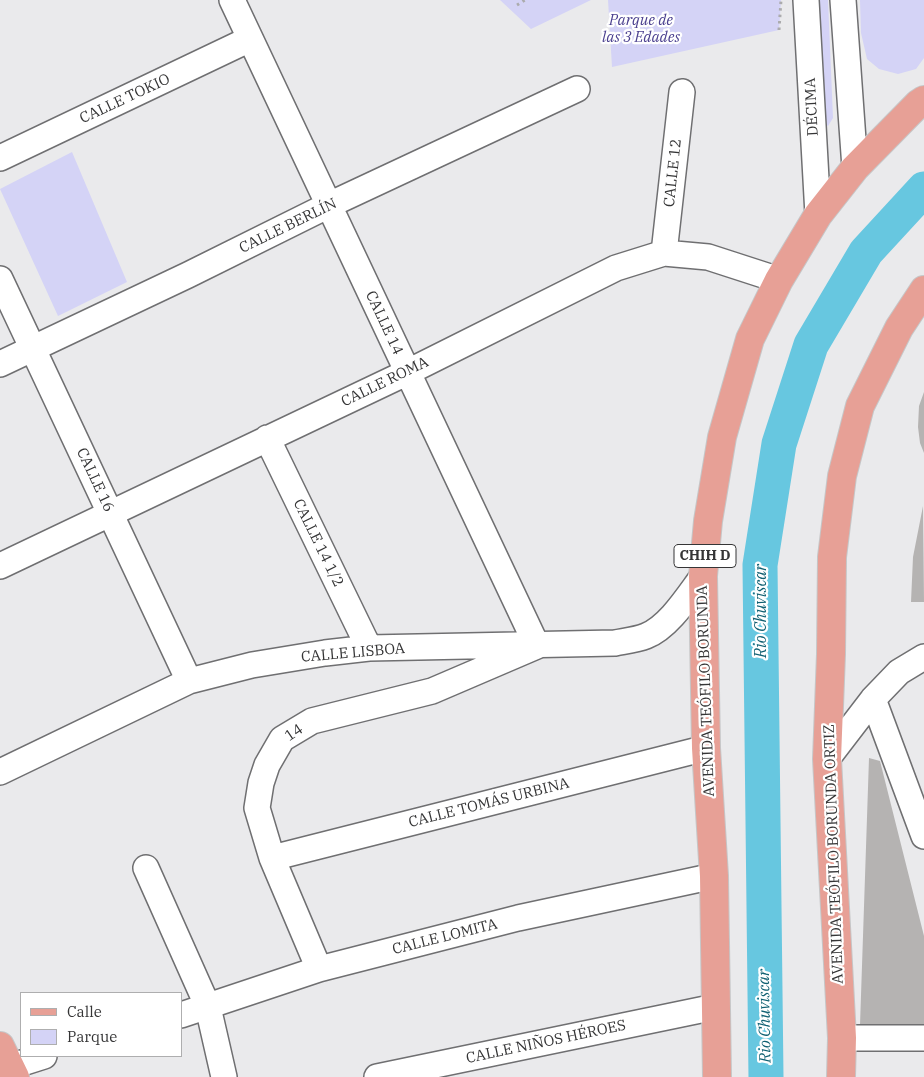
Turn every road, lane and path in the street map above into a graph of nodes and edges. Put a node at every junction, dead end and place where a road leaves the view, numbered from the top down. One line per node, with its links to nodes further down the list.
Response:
1 (232, 0): 8 (street, CALLE 14)
2 (525, 0): 6 (path)
3 (781, 0): 7 (path)
4 (806, 0): 15 (street, DÉCIMA)
5 (843, 0): 13 (street)
6 (517, 5)
7 (779, 30)
8 (250, 39): 12 (street, CALLE TOKIO); 14 (street, CALLE 14)
9 (578, 88): 14 (street, CALLE BERLÍN)
10 (682, 92): 16 (street, CALLE 12)
11 (922, 99): 13 (main road, AVENIDA TEÓFILO BORUNDA / CHIH D)
12 (0, 158)
13 (855, 168): 15 (main road, AVENIDA TEÓFILO BORUNDA / CHIH D)
14 (329, 205): 20 (street, CALLE BERLÍN); 22 (street, CALLE 14)
15 (818, 215): 18 (main road, AVENIDA TEÓFILO BORUNDA / CHIH D)
16 (664, 254): 18 (street, CALLE ROMA); 22 (street, CALLE ROMA)
17 (0, 279): 20 (street, CALLE 16)
18 (779, 280): 26 (main road, AVENIDA TEÓFILO BORUNDA / CHIH D)
19 (924, 290): 33 (main road, AVENIDA TEÓFILO BORUNDA ORTIZ)
20 (33, 349): 21 (street, CALLE BERLÍN); 24 (street, CALLE 16)
21 (0, 364)
22 (408, 372): 23 (street, CALLE ROMA); 27 (street, CALLE 14)
23 (267, 438): 24 (street, CALLE ROMA); 28 (street, CALLE 14 1/2)
24 (110, 513): 25 (street, CALLE ROMA); 30 (street, CALLE 16)
25 (0, 566)
26 (703, 576): 27 (street, CALLE LISBOA); 32 (main road, AVENIDA TEÓFILO BORUNDA / CHIH D)
27 (537, 646): 28 (street, CALLE LISBOA); 36 (street, 14)
28 (369, 648): 30 (street, CALLE LISBOA)
29 (924, 657): 31 (street)
30 (189, 681): 34 (street, CALLE LISBOA)
31 (872, 699): 33 (street); 35 (street)
32 (706, 748): 36 (street, CALLE TOMÁS URBINA); 38 (main road, AVENIDA TEÓFILO BORUNDA / CHIH D)
33 (827, 759): 43 (main road, AVENIDA TEÓFILO BORUNDA ORTIZ)
34 (0, 772)
35 (924, 836)
36 (272, 858): 39 (street, 14)
37 (146, 868): 40 (street)
38 (714, 876): 39 (street, CALLE LOMITA); 41 (main road, AVENIDA TEÓFILO BORUNDA / CHIH D)
39 (318, 969): 40 (street, CALLE LOMITA)
40 (208, 1007): 42 (street, CALLE LOMITA); 47 (street)
41 (715, 1007): 48 (street, CALLE NIÑOS HÉROES); 49 (main road, AVENIDA TEÓFILO BORUNDA / CHIH D)
42 (182, 1015)
43 (842, 1038): 44 (street); 50 (main road, AVENIDA TEÓFILO BORUNDA ORTIZ)
44 (924, 1038)
45 (40, 1057): 46 (street)
46 (6, 1065)
47 (224, 1077)
48 (377, 1077)
49 (716, 1077)
50 (841, 1077)

